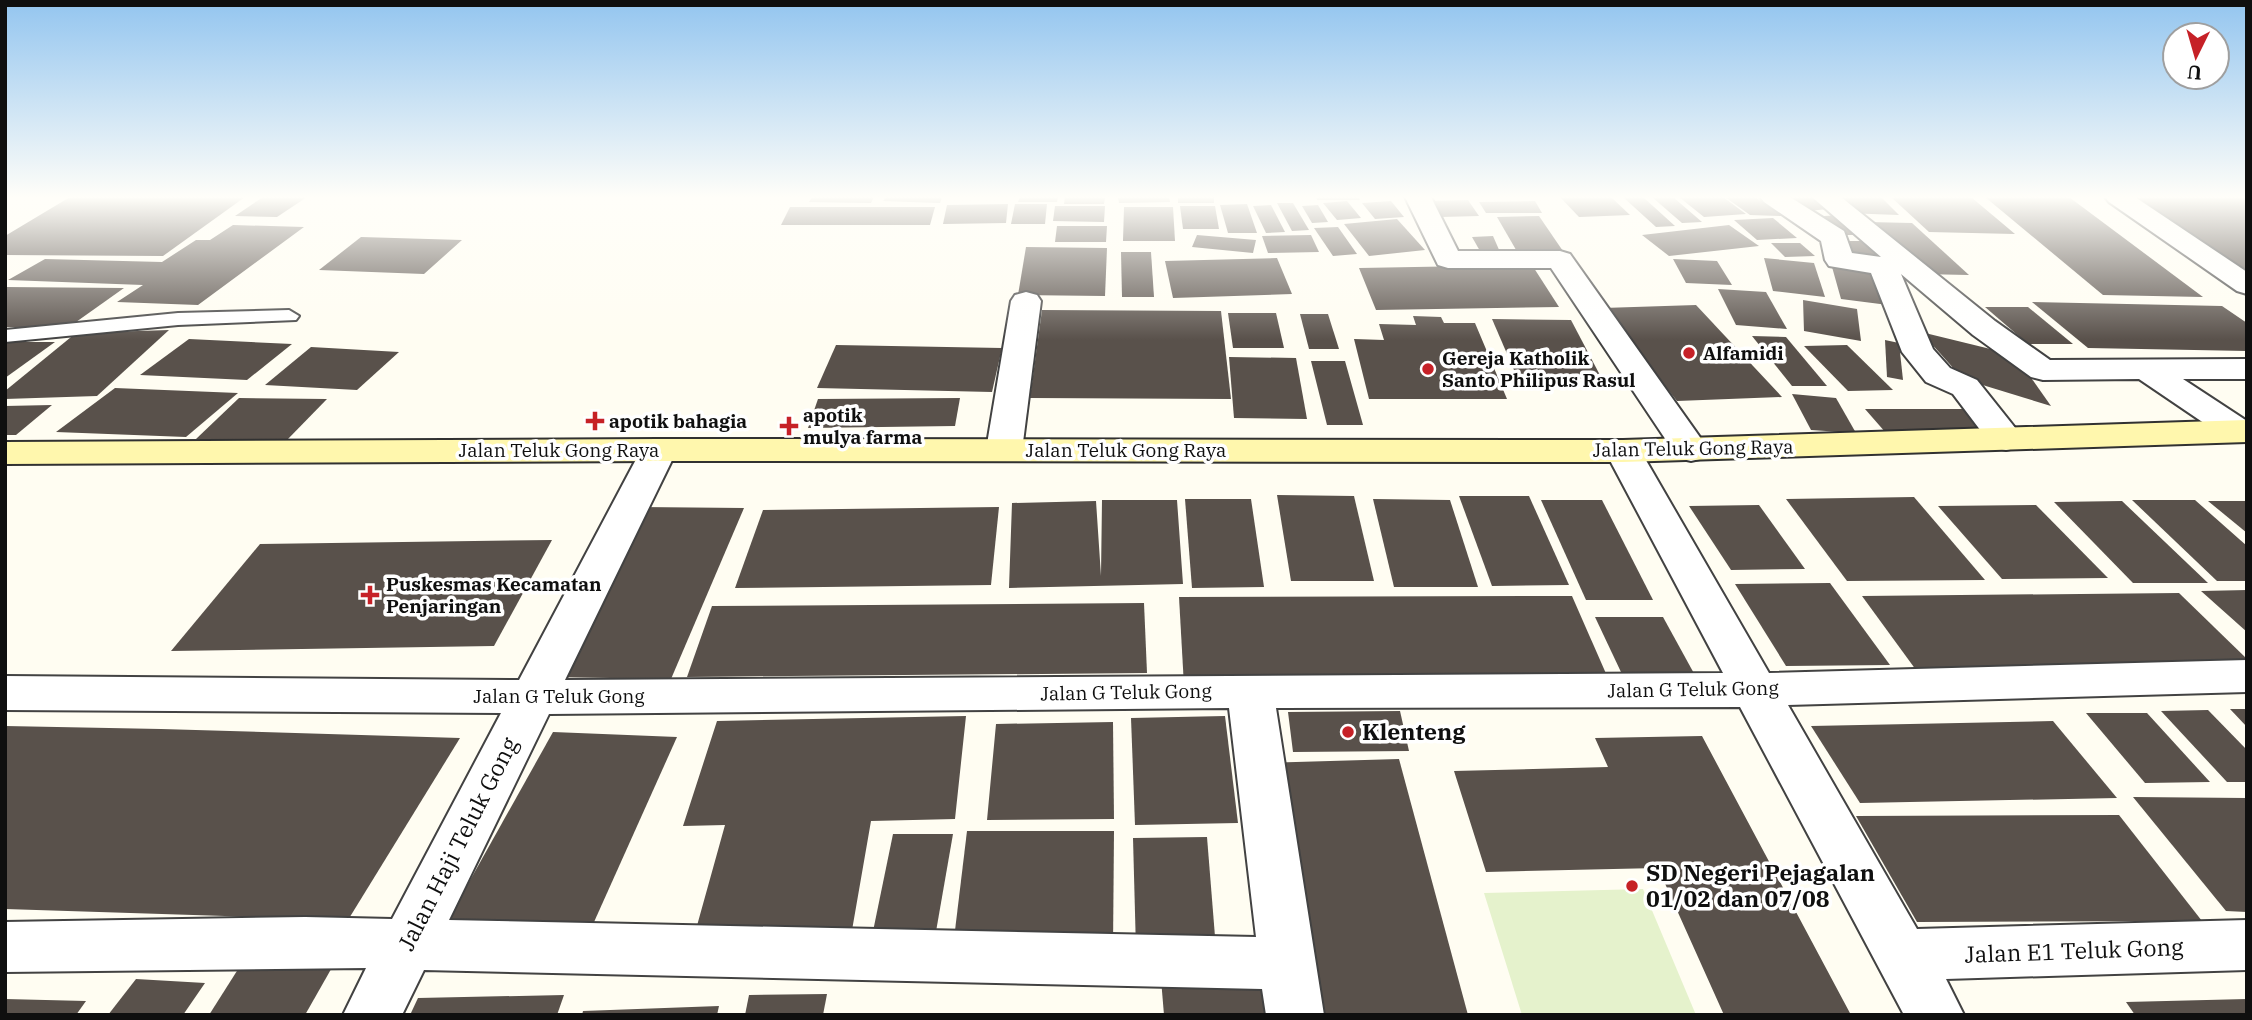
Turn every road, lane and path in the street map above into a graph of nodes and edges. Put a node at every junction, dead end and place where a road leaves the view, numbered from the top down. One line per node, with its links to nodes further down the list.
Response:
1 (1441, 245): 15 (street)
2 (1836, 245): 12 (street)
3 (1884, 245): 10 (street)
4 (2188, 245): 5 (street)
5 (2247, 285)
6 (1026, 301): 14 (street)
7 (289, 316): 8 (lane)
8 (5, 336)
9 (2247, 369): 10 (street)
10 (2149, 371): 11 (street)
11 (2243, 431): 12 (main road, Jalan Teluk Gong Raya)
12 (2006, 439): 15 (main road, Jalan Teluk Gong Raya)
13 (659, 450): 14 (main road, Jalan Teluk Gong Raya); 17 (main road, Jalan Teluk Gong Raya); 22 (street, Jalan Haji Teluk Gong)
14 (1004, 450): 16 (main road, Jalan Teluk Gong Raya)
15 (1690, 450): 16 (main road, Jalan Teluk Gong Raya)
16 (1623, 451): 19 (street)
17 (5, 453)
18 (2247, 676): 19 (street, Jalan G Teluk Gong)
19 (1756, 690): 20 (street, Jalan G Teluk Gong); 26 (street)
20 (1250, 691): 22 (street, Jalan G Teluk Gong); 27 (street)
21 (5, 693): 22 (street, Jalan G Teluk Gong)
22 (534, 697): 23 (street, Jalan Haji Teluk Gong)
23 (407, 945): 25 (street); 27 (street); 28 (street, Jalan Haji Teluk Gong)
24 (2247, 945): 26 (street, Jalan E1 Teluk Gong)
25 (5, 947)
26 (1902, 955): 29 (street)
27 (1291, 989)
28 (372, 1015)
29 (1935, 1015)

